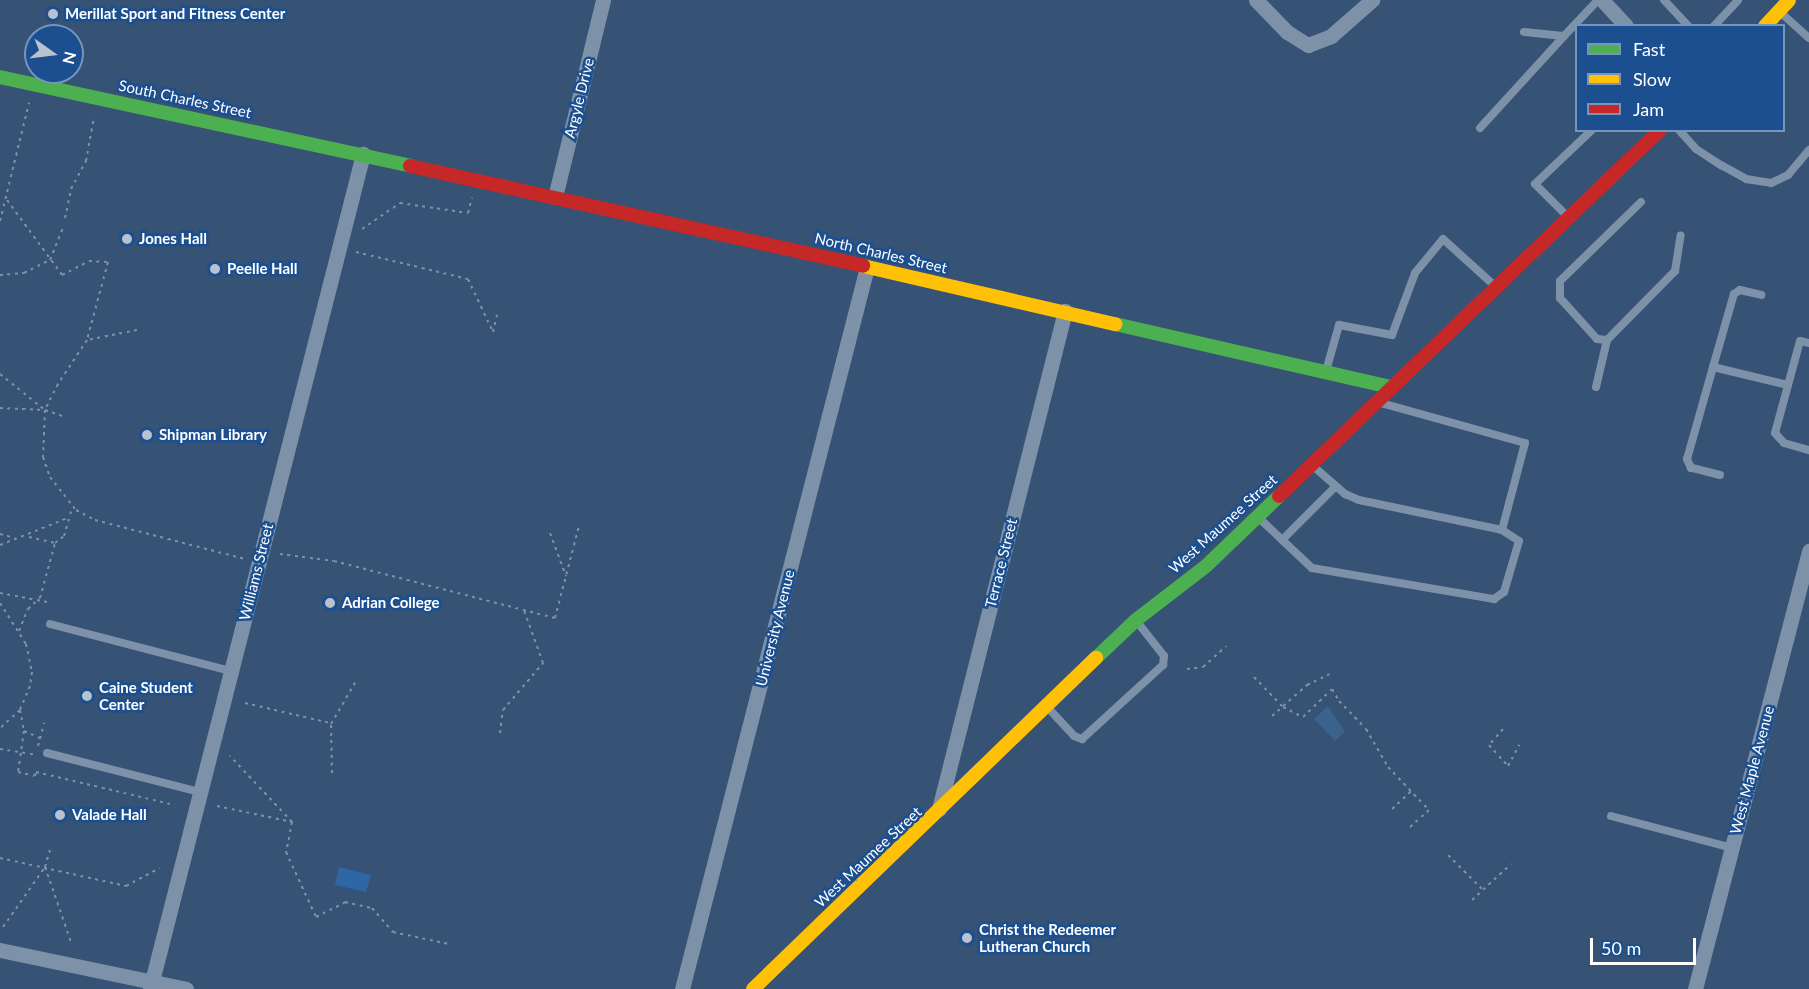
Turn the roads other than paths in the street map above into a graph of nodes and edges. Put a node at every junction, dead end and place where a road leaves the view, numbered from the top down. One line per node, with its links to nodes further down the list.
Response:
1 (603, 0): 25 (street, Argyle Drive)
2 (1256, 0): 3 (street)
3 (1372, 0)
4 (1600, 0): 9 (lane); 10 (street)
5 (1664, 0): 11 (lane)
6 (1738, 0): 12 (lane)
7 (1790, 0): 8 (street)
8 (1779, 11): 13 (street); 17 (lane)
9 (1576, 24)
10 (1624, 24)
11 (1687, 24)
12 (1716, 24)
13 (1767, 24)
14 (1575, 25): 16 (lane)
15 (1524, 33): 16 (lane)
16 (1564, 36): 19 (lane)
17 (1809, 38)
18 (0, 77): 24 (street, South Charles Street)
19 (1480, 128)
20 (1591, 132): 27 (lane)
21 (1658, 132): 27 (street, West Maumee Street)
22 (1681, 132): 23 (lane)
23 (1809, 150)
24 (363, 154): 25 (street, North Charles Street); 52 (street, Williams Street)
25 (555, 197): 29 (street, North Charles Street)
26 (1641, 202): 33 (lane)
27 (1569, 218): 30 (street, West Maumee Street)
28 (1681, 235): 33 (lane)
29 (867, 267): 32 (street, North Charles Street); 62 (street, University Avenue)
30 (1496, 287): 36 (lane); 38 (street, West Maumee Street)
31 (1761, 295): 35 (lane)
32 (1065, 311): 36 (street, North Charles Street); 56 (street, Terrace Street)
33 (1607, 340): 39 (lane)
34 (1809, 343): 37 (lane)
35 (1713, 367): 37 (lane); 43 (lane)
36 (1326, 371): 38 (street, North Charles Street)
37 (1788, 386): 41 (lane)
38 (1391, 387): 40 (street, West Maumee Street)
39 (1596, 387)
40 (1377, 402): 42 (street, West Maumee Street); 46 (lane)
41 (1809, 450)
42 (1312, 464): 44 (lane); 45 (street, West Maumee Street)
43 (1720, 475)
44 (1336, 486): 46 (lane); 47 (lane)
45 (1257, 516): 47 (lane); 50 (street, West Maumee Street)
46 (1502, 530): 47 (lane)
47 (1282, 540)
48 (1809, 551): 49 (street, West Maple Avenue)
49 (1804, 594): 58 (street, West Maple Avenue)
50 (1136, 620): 53 (street, West Maumee Street); 53 (lane)
51 (50, 624): 52 (lane)
52 (230, 671): 55 (street, Williams Street)
53 (1048, 708): 56 (street, West Maumee Street)
54 (47, 753): 55 (lane)
55 (200, 792): 60 (street, Williams Street)
56 (938, 814): 63 (street, West Maumee Street)
57 (1611, 816): 58 (lane)
58 (1732, 848): 64 (street, West Maple Avenue)
59 (0, 950): 60 (street)
60 (151, 985): 61 (street)
61 (186, 989)
62 (682, 989)
63 (753, 989)
64 (1695, 989)

